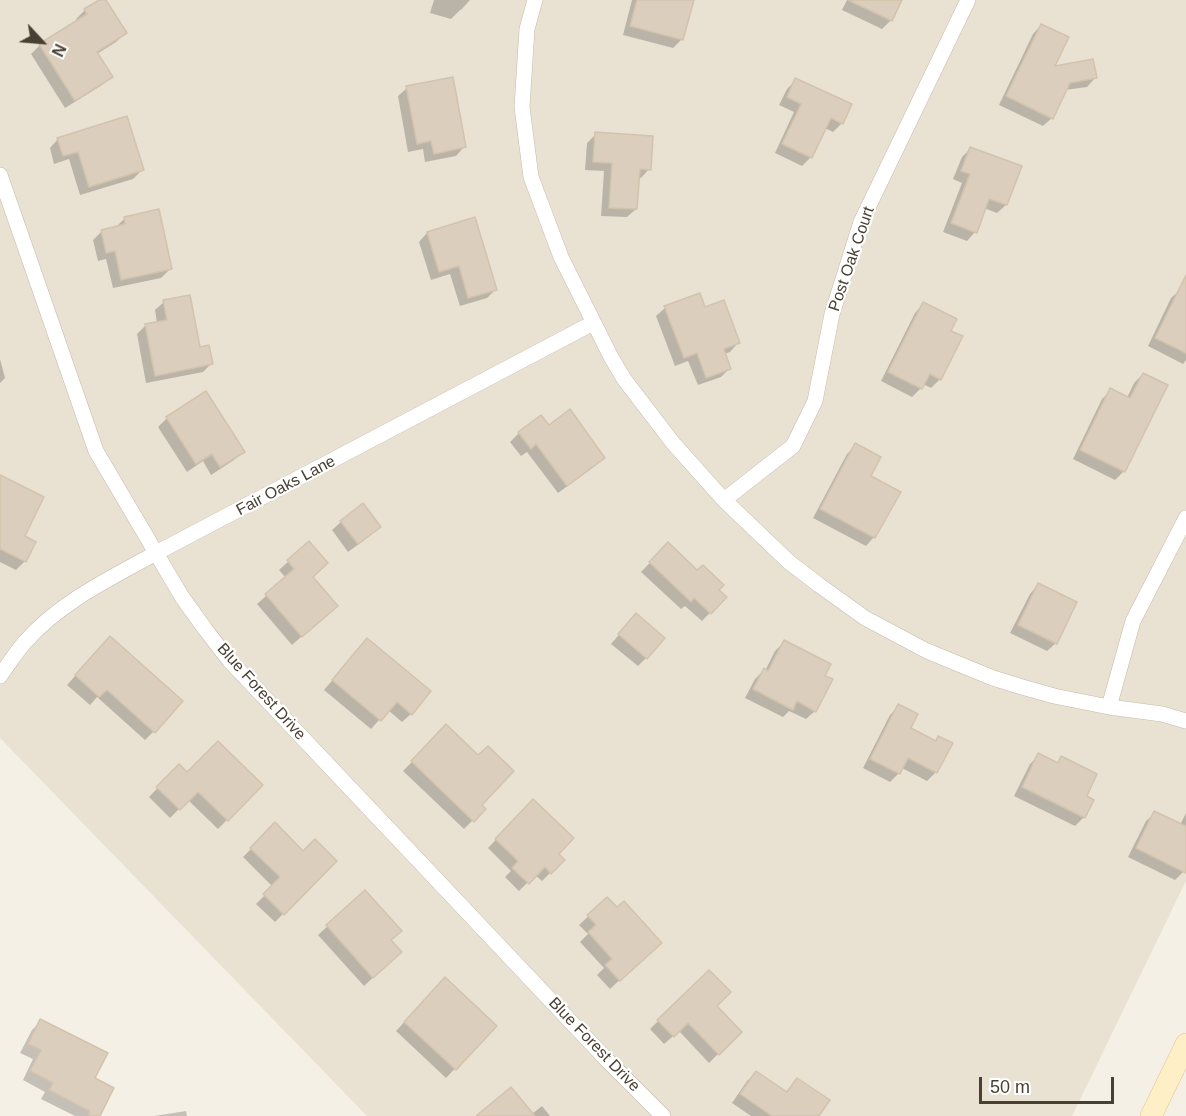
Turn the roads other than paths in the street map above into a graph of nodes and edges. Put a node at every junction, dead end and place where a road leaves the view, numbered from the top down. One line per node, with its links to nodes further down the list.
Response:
1 (535, 0): 4 (street)
2 (968, 0): 5 (street, Post Oak Court)
3 (0, 175): 7 (street, Blue Forest Drive)
4 (593, 323): 5 (street); 7 (street, Fair Oaks Lane)
5 (724, 500): 9 (street)
6 (1186, 518): 9 (street)
7 (156, 553): 8 (street, Fair Oaks Lane); 12 (street, Blue Forest Drive)
8 (0, 676)
9 (1109, 707): 10 (street)
10 (1186, 721)
11 (1186, 1044): 13 (street)
12 (663, 1116)
13 (1151, 1116)

